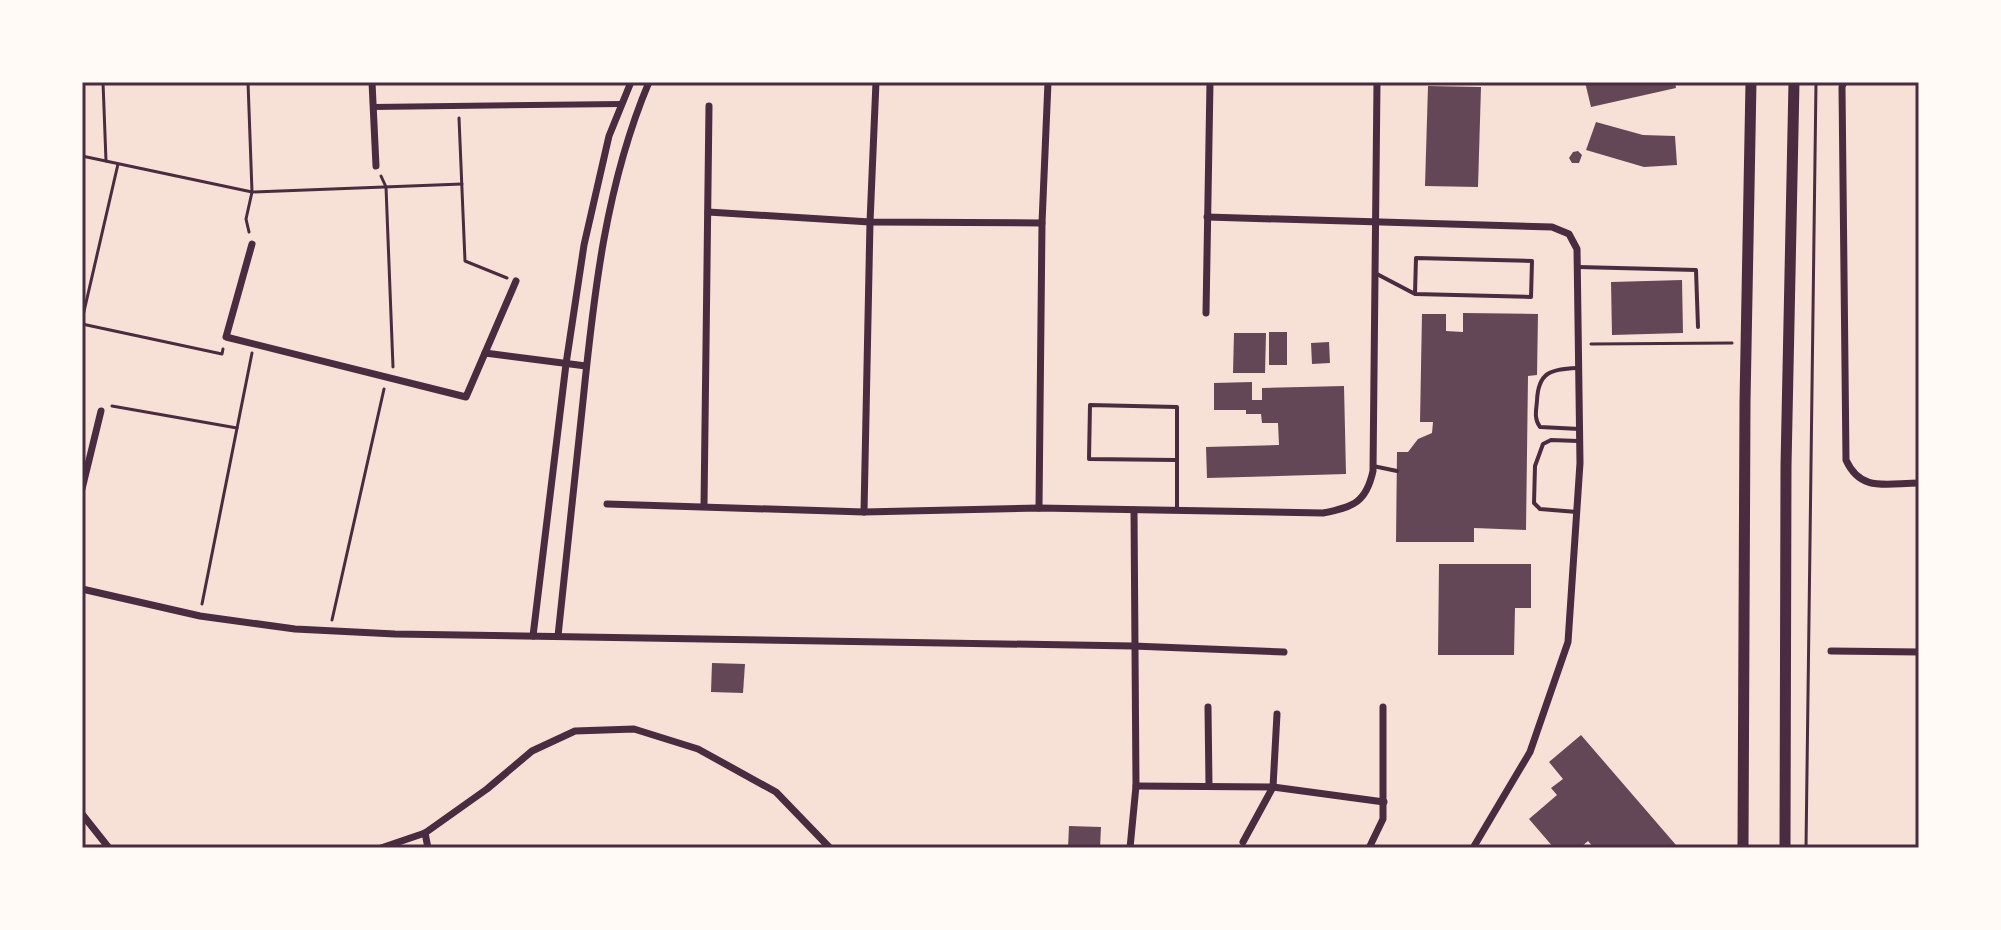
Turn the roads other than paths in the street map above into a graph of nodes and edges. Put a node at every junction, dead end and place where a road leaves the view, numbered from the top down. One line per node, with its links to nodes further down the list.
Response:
1 (372, 82): 13 (street)
2 (631, 82): 11 (street)
3 (649, 82): 29 (street)
4 (876, 82): 18 (street)
5 (1048, 82): 19 (street)
6 (1210, 82): 16 (street)
7 (1377, 82): 17 (street)
8 (1751, 82): 70 (main road)
9 (1794, 82): 71 (main road)
10 (1844, 82): 37 (street)
11 (622, 104): 13 (street); 28 (street)
12 (709, 106): 15 (street)
13 (373, 107): 14 (street)
14 (376, 166)
15 (708, 212): 18 (street); 40 (street)
16 (1207, 217): 17 (street); 25 (street)
17 (1376, 221): 21 (street); 22 (street)
18 (870, 222): 19 (street); 44 (street)
19 (1042, 223): 41 (street)
20 (252, 244): 27 (street)
21 (1578, 267): 26 (lane); 30 (street)
22 (1375, 273): 24 (lane); 35 (street)
23 (516, 281): 27 (street)
24 (1415, 294): 24 (lane)
25 (1206, 313)
26 (1698, 327)
27 (485, 353): 28 (street)
28 (566, 364): 29 (street); 47 (street)
29 (586, 366): 48 (street)
30 (1580, 368): 32 (street); 32 (lane)
31 (101, 411): 38 (street)
32 (1580, 429): 33 (street)
33 (1580, 441): 45 (street); 45 (lane)
34 (1176, 460): 34 (lane); 43 (lane)
35 (1373, 466): 36 (lane); 43 (street)
36 (1397, 471)
37 (1919, 483)
38 (82, 489)
39 (607, 504): 40 (street)
40 (704, 506): 44 (street)
41 (1039, 508): 42 (street); 44 (street)
42 (1134, 510): 43 (street); 49 (street)
43 (1177, 511)
44 (864, 512)
45 (1577, 512): 69 (street)
46 (82, 589): 47 (street)
47 (533, 636): 48 (street)
48 (558, 636): 49 (street)
49 (1133, 646): 51 (street); 56 (street)
50 (1831, 651): 52 (street)
51 (1284, 652)
52 (1919, 652)
53 (1208, 707): 57 (street)
54 (1383, 707): 59 (street)
55 (1277, 714): 58 (street)
56 (1136, 786): 57 (street); 67 (street)
57 (1209, 786): 58 (street)
58 (1273, 787): 59 (street); 62 (street)
59 (1384, 802): 68 (street)
60 (82, 814): 63 (street)
61 (425, 833): 64 (street); 65 (street); 66 (street)
62 (1243, 842)
63 (109, 848)
64 (381, 848)
65 (428, 848)
66 (830, 848)
67 (1130, 848)
68 (1369, 848)
69 (1473, 848)
70 (1743, 848)
71 (1785, 848)

